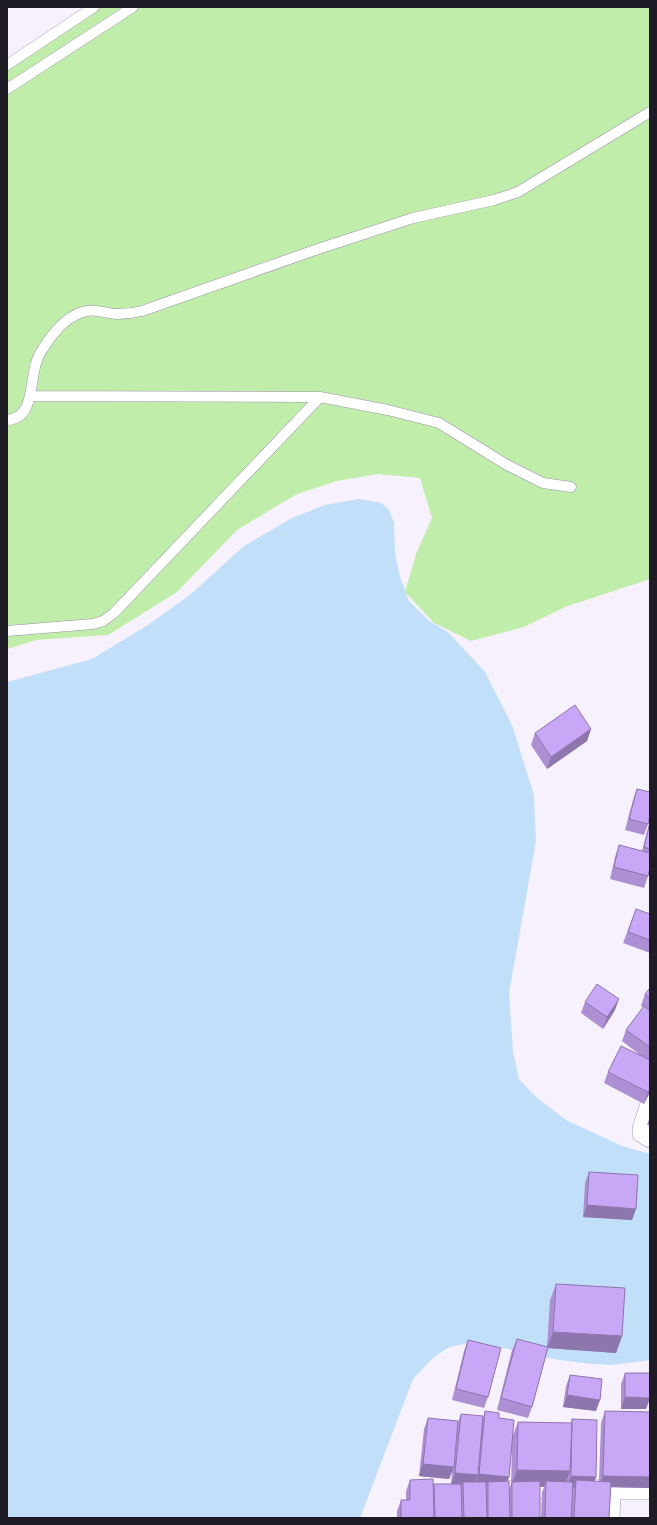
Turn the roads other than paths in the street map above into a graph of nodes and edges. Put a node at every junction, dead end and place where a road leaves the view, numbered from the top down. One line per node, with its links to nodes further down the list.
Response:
1 (94, 7): 3 (lane)
2 (133, 7): 4 (lane)
3 (7, 66)
4 (7, 89)
5 (650, 112): 6 (lane)
6 (30, 396): 7 (lane); 8 (lane)
7 (320, 397): 9 (lane); 10 (lane)
8 (7, 420)
9 (571, 487)
10 (7, 631)
11 (650, 1104): 12 (street)
12 (650, 1138)
13 (501, 1489): 14 (street)
14 (611, 1490): 15 (street); 16 (street)
15 (650, 1490)
16 (610, 1518)

